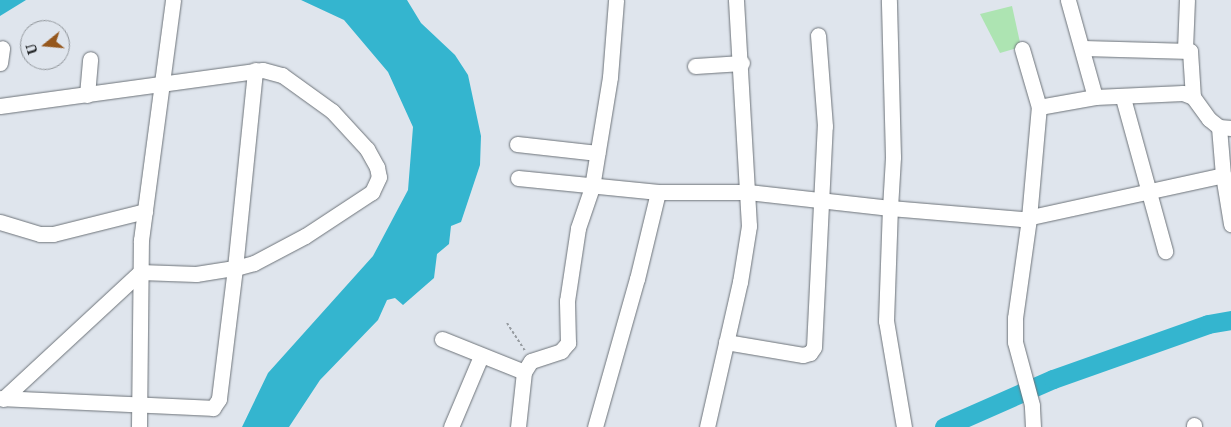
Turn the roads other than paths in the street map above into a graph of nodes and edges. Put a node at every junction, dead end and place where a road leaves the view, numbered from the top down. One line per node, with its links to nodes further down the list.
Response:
1 (173, 0): 17 (street)
2 (616, 0): 26 (street)
3 (736, 0): 14 (street)
4 (889, 0): 35 (street)
5 (1068, 0): 9 (street)
6 (1187, 0): 11 (street)
7 (818, 34): 34 (street)
8 (2, 48): 13 (street)
9 (1083, 48): 11 (street); 20 (street)
10 (1022, 49): 23 (street)
11 (1185, 49): 19 (street)
12 (90, 59): 18 (street)
13 (0, 63)
14 (742, 63): 15 (street); 32 (street)
15 (696, 66)
16 (255, 70): 17 (street); 41 (street); 41 (street)
17 (161, 82): 18 (street); 36 (street)
18 (87, 95): 22 (street)
19 (1193, 97): 21 (street); 24 (street)
20 (1095, 98): 21 (street); 23 (street)
21 (1123, 98): 30 (street)
22 (0, 106)
23 (1039, 107): 37 (street)
24 (1225, 127): 27 (street)
25 (517, 144): 26 (street)
26 (597, 153): 29 (street)
27 (1223, 175): 30 (street); 33 (street)
28 (518, 178): 29 (street)
29 (592, 186): 31 (street); 46 (street)
30 (1149, 189): 37 (street); 40 (street)
31 (658, 192): 32 (street); 52 (street)
32 (748, 192): 34 (street); 44 (street)
33 (1229, 197): 39 (street)
34 (822, 200): 35 (street); 44 (street)
35 (890, 208): 37 (street); 54 (street)
36 (144, 211): 38 (street); 42 (street)
37 (1029, 218): 55 (street)
38 (0, 222)
39 (1231, 224)
40 (1165, 251)
41 (235, 268): 42 (street); 48 (street)
42 (140, 272): 47 (street); 48 (street)
43 (442, 339): 45 (street)
44 (726, 342): 53 (street)
45 (481, 356): 46 (street); 50 (street)
46 (528, 367): 51 (street)
47 (2, 399): 48 (street)
48 (140, 404): 49 (street)
49 (139, 427)
50 (451, 427)
51 (518, 427)
52 (595, 427)
53 (707, 427)
54 (904, 427)
55 (1033, 427)

